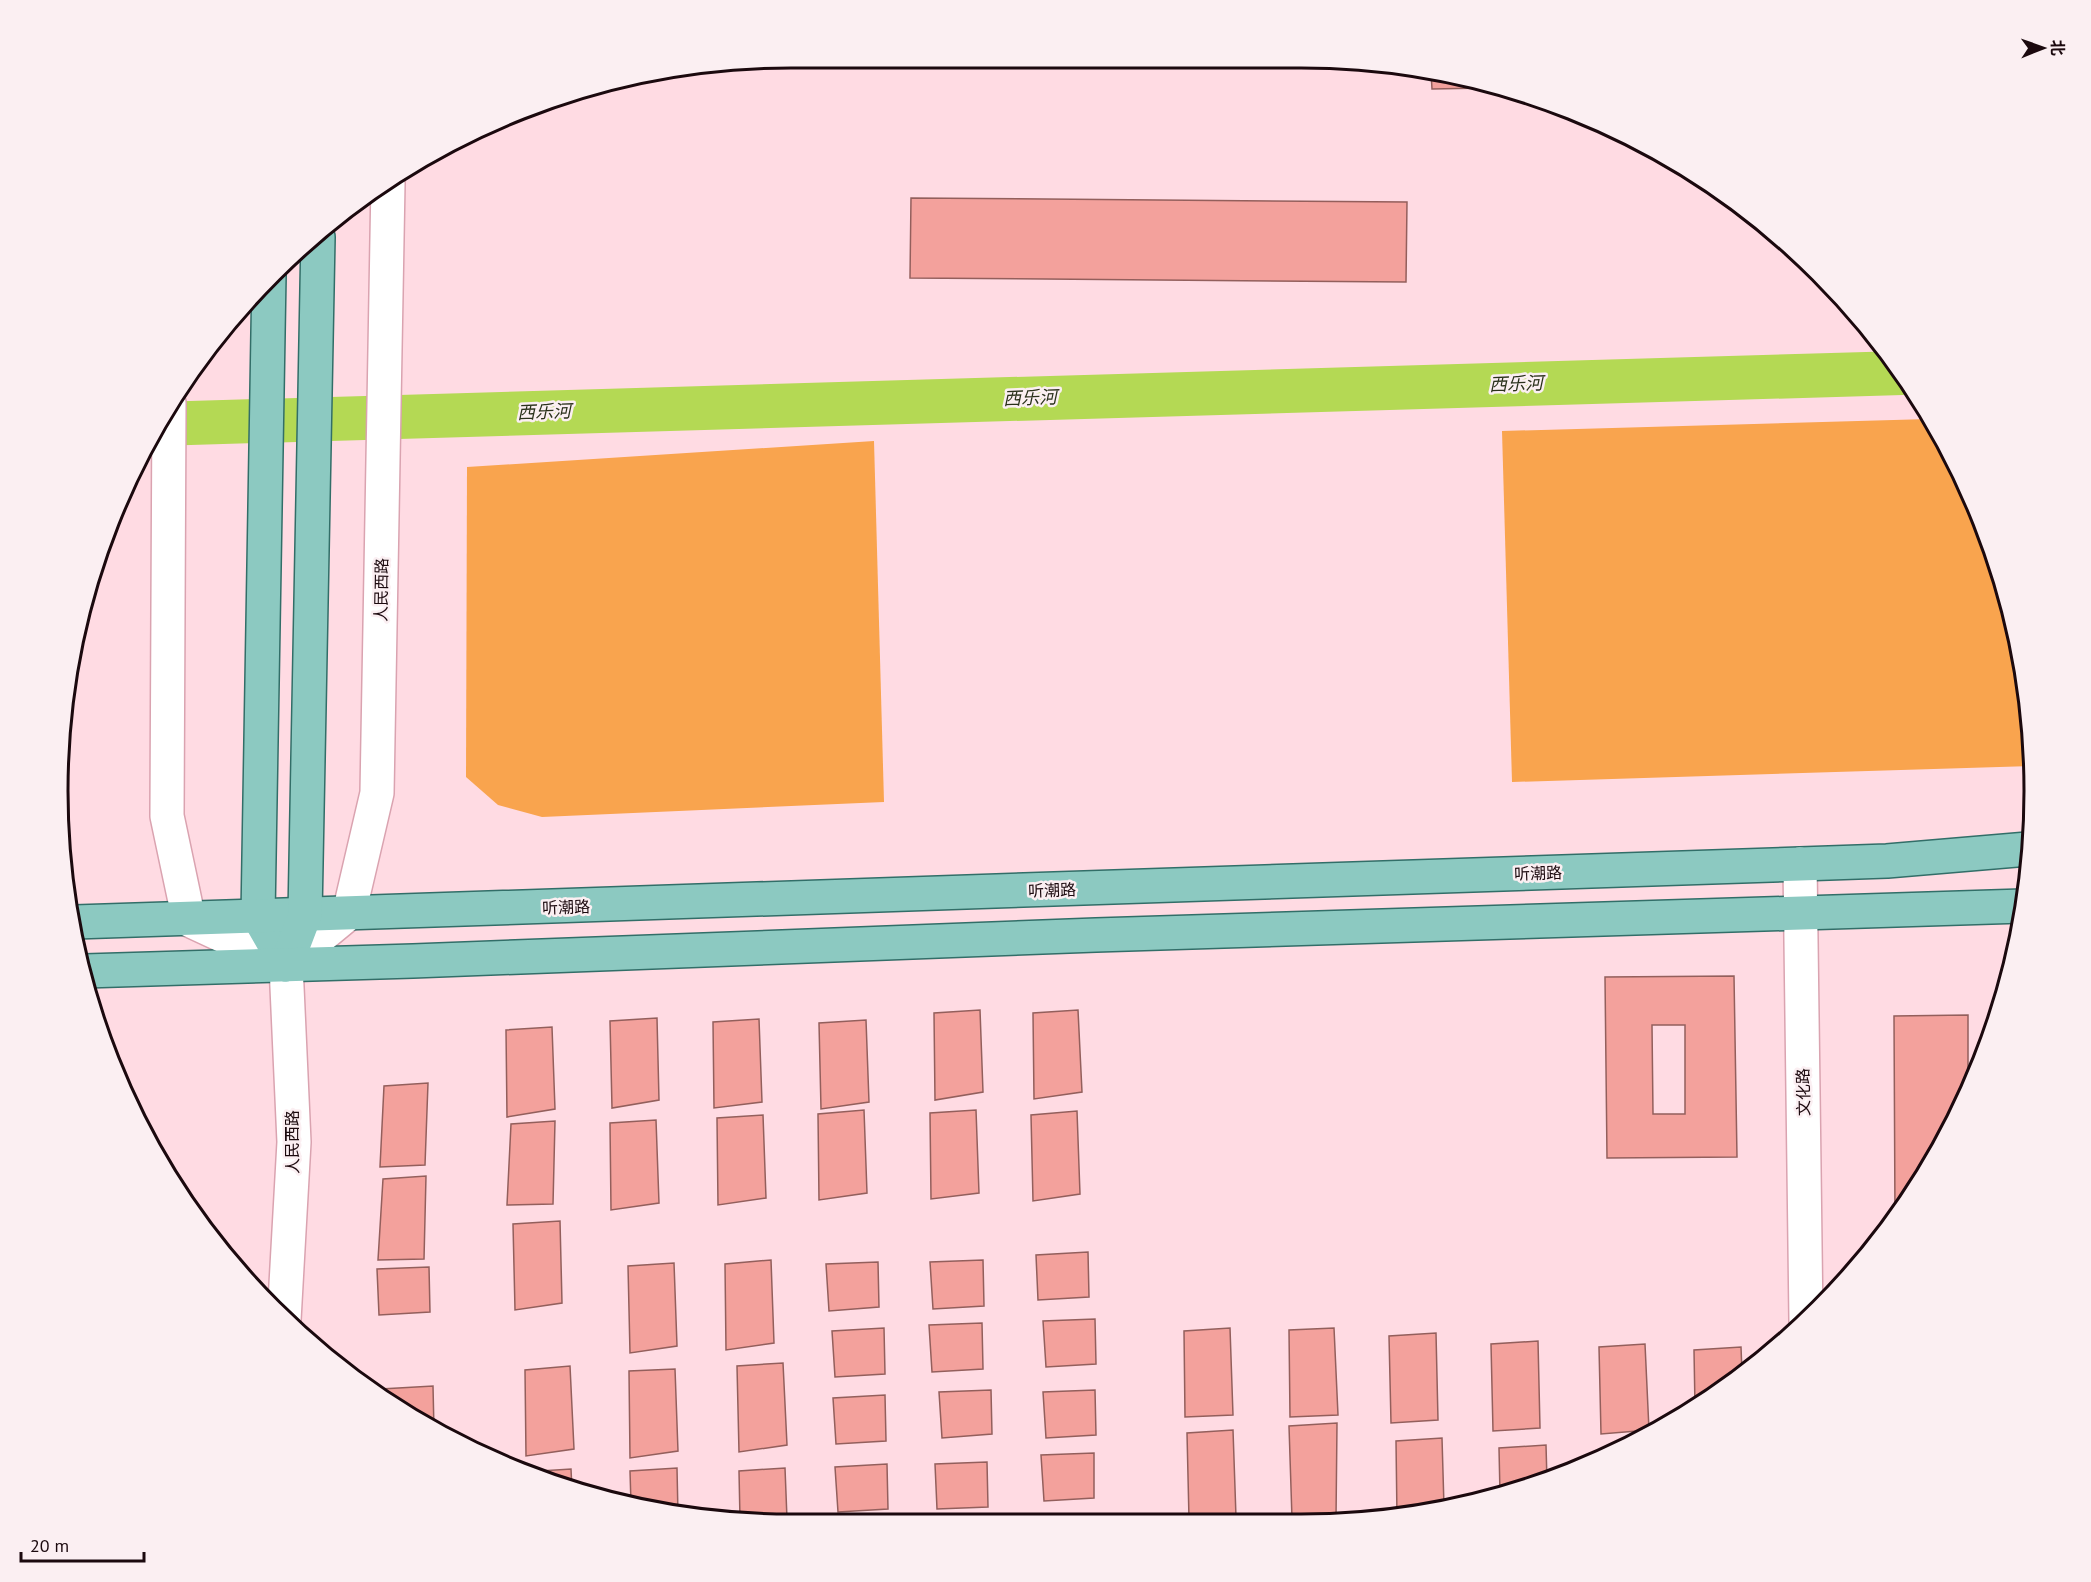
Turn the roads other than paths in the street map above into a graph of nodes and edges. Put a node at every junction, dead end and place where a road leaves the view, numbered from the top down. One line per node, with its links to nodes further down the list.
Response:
1 (388, 190): 8 (street, 人民西路)
2 (318, 244): 10 (main road, 人民西路)
3 (269, 290): 11 (main road)
4 (169, 421): 12 (street)
5 (2021, 850): 6 (main road, 听潮路)
6 (1800, 864): 8 (main road, 听潮路); 9 (street, 文化路)
7 (2014, 906): 9 (main road)
8 (349, 913): 10 (main road, 听潮路); 14 (street)
9 (1801, 913): 14 (main road); 17 (street, 文化路)
10 (305, 915): 11 (main road, 听潮路); 14 (main road, 人民西路)
11 (258, 916): 12 (main road, 听潮路); 14 (main road, 人民西路)
12 (189, 920): 13 (main road, 听潮路); 14 (street)
13 (83, 922)
14 (286, 965): 15 (main road); 16 (street, 人民西路)
15 (90, 971)
16 (285, 1308)
17 (1806, 1309)

